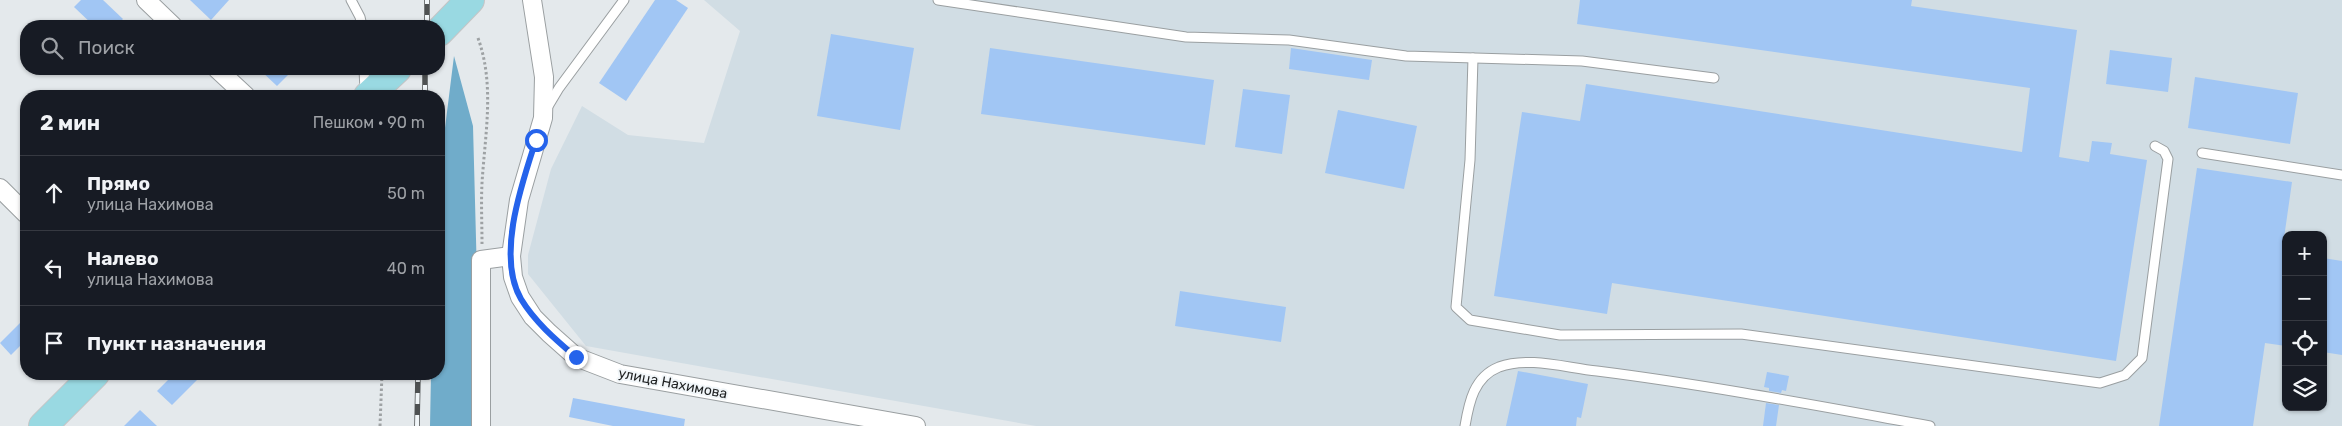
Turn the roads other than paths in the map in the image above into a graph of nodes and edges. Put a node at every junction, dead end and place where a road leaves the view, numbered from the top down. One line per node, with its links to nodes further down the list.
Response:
1 (146, 0): 7 (street)
2 (351, 0): 8 (lane)
3 (470, 0): 9 (main road)
4 (532, 0): 18 (street, улица Нахимова)
5 (938, 0): 10 (lane)
6 (621, 1): 18 (lane)
7 (167, 20)
8 (361, 20)
9 (445, 26)
10 (1472, 58): 14 (lane); 19 (lane)
11 (223, 75): 15 (street)
12 (365, 75): 16 (lane)
13 (390, 75): 17 (main road)
14 (1714, 78)
15 (240, 90)
16 (366, 90)
17 (374, 90)
18 (543, 118): 24 (street, улица Нахимова)
19 (2155, 146)
20 (2202, 153): 21 (lane)
21 (2342, 175)
22 (0, 188): 23 (street)
23 (20, 208)
24 (510, 256): 27 (street); 28 (street, улица Нахимова)
25 (88, 380): 26 (main road)
26 (43, 426)
27 (481, 426)
28 (916, 426)
29 (1465, 426): 30 (lane)
30 (1930, 426)

